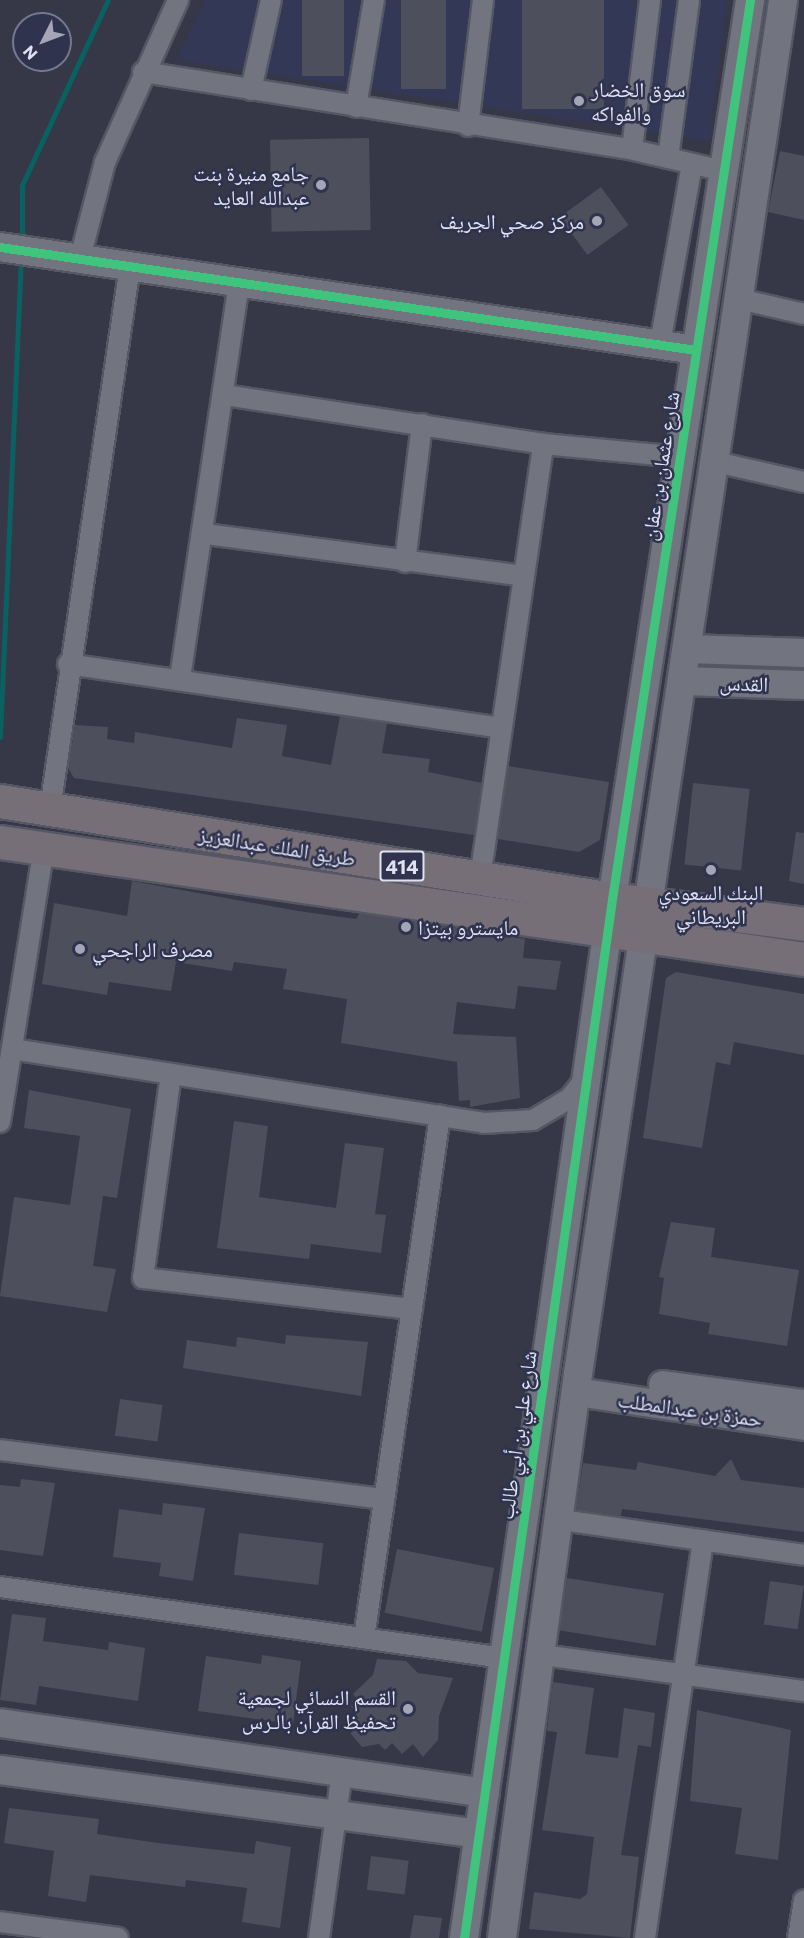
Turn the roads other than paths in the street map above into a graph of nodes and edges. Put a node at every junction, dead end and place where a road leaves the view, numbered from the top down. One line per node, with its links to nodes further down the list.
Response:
1 (178, 0): 9 (street)
2 (271, 0): 10 (street)
3 (374, 0): 11 (street)
4 (483, 0): 12 (street)
5 (650, 0): 13 (street)
6 (688, 0): 14 (street)
7 (750, 0): 16 (street, شارع عثمان بن عفان)
8 (783, 0): 21 (street)
9 (143, 72): 10 (street); 18 (street)
10 (251, 90): 11 (street)
11 (356, 107): 12 (street)
12 (468, 126): 13 (street)
13 (632, 149): 14 (street)
14 (668, 158): 15 (street)
15 (692, 164): 16 (street); 23 (street)
16 (724, 171): 24 (street, شارع عثمان بن عفان)
17 (0, 247): 18 (street)
18 (80, 258): 19 (street)
19 (130, 266): 20 (street); 36 (street)
20 (239, 281): 23 (street); 25 (street)
21 (739, 299): 22 (street); 29 (street)
22 (804, 314)
23 (660, 345): 24 (street)
24 (696, 350): 28 (street, شارع عثمان بن عفان)
25 (224, 394): 26 (street); 31 (street)
26 (422, 424): 27 (street); 32 (street)
27 (543, 444): 28 (street); 33 (street)
28 (680, 457): 47 (street, شارع عثمان بن عفان)
29 (716, 462): 30 (street); 34 (street)
30 (804, 482)
31 (205, 534): 32 (street); 37 (street)
32 (405, 562): 33 (street)
33 (523, 576): 40 (street)
34 (689, 649): 35 (street, القدس); 38 (street)
35 (804, 653)
36 (68, 664): 37 (street); 42 (street)
37 (180, 678): 40 (street)
38 (684, 681): 39 (street, القدس); 46 (street)
39 (804, 685)
40 (501, 728): 45 (street)
41 (0, 801): 42 (highway, طريق الملك عبدالعزيز / 414)
42 (50, 809): 45 (highway, طريق الملك عبدالعزيز / 414)
43 (0, 842): 44 (highway, طريق الملك عبدالعزيز / 414)
44 (44, 848): 47 (highway, طريق الملك عبدالعزيز / 414); 51 (street)
45 (480, 878): 47 (highway, طريق الملك عبدالعزيز / 414)
46 (652, 904): 47 (highway, طريق الملك عبدالعزيز / 414); 48 (highway, طريق الملك عبدالعزيز / 414); 49 (street)
47 (608, 922): 49 (highway, طريق الملك عبدالعزيز / 414); 53 (street, شارع علي بن أبي طالب)
48 (804, 924)
49 (646, 941): 50 (highway, طريق الملك عبدالعزيز / 414); 57 (street)
50 (804, 959)
51 (12, 1049): 52 (street); 55 (street)
52 (171, 1074): 54 (street); 56 (street)
53 (586, 1078): 54 (street); 68 (street, شارع علي بن أبي طالب)
54 (440, 1116): 56 (street)
55 (0, 1122)
56 (412, 1309): 61 (street)
57 (578, 1383): 58 (street, حمزة بن عبدالمطلب); 59 (street, حمزة بن عبدالمطلب); 62 (street)
58 (804, 1404)
59 (804, 1426)
60 (0, 1450): 61 (street)
61 (384, 1499): 66 (street)
62 (562, 1520): 63 (street); 67 (street)
63 (703, 1540): 64 (street); 69 (street)
64 (804, 1555)
65 (0, 1587): 66 (street)
66 (364, 1638): 68 (street)
67 (543, 1655): 69 (street); 82 (street)
68 (504, 1658): 74 (street, شارع علي بن أبي طالب)
69 (682, 1674): 70 (street); 83 (street)
70 (804, 1691)
71 (0, 1723): 73 (street)
72 (0, 1770): 75 (street)
73 (342, 1772): 74 (street); 75 (street)
74 (485, 1793): 76 (street, شارع علي بن أبي طالب)
75 (336, 1815): 76 (street); 80 (street)
76 (479, 1834): 81 (street, شارع علي بن أبي طالب)
77 (804, 1900): 84 (street)
78 (0, 1922): 79 (street)
79 (117, 1938)
80 (319, 1938)
81 (464, 1938)
82 (502, 1938)
83 (645, 1938)
84 (798, 1938)

